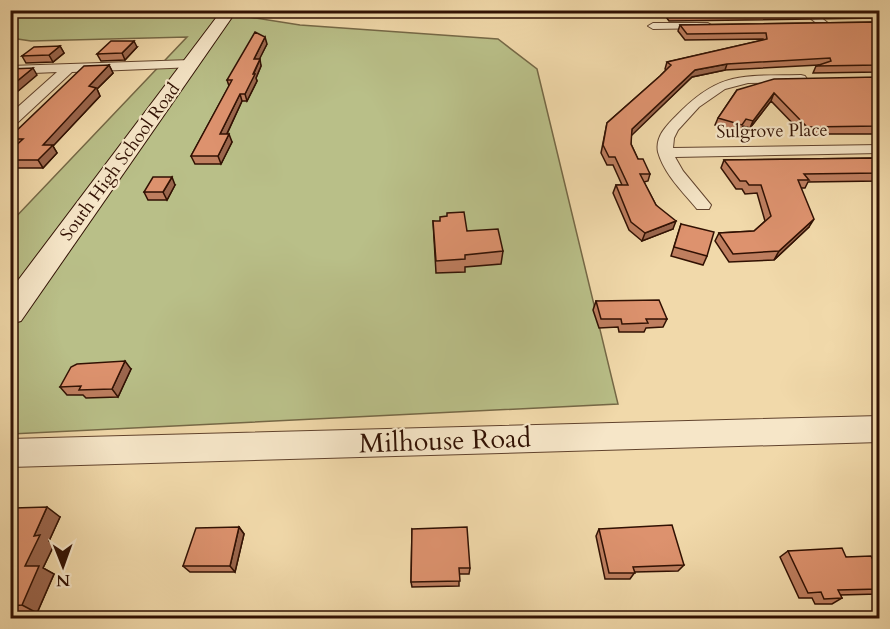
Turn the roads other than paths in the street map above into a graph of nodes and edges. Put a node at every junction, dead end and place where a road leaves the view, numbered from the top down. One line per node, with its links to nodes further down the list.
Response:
1 (230, 10): 6 (main road, South High School Road)
2 (805, 10): 4 (street)
3 (708, 16): 5 (street)
4 (801, 24)
5 (653, 26)
6 (191, 64): 7 (street); 14 (main road, South High School Road)
7 (69, 68): 8 (street); 10 (street)
8 (10, 70)
9 (813, 78): 12 (street)
10 (10, 122)
11 (879, 149): 12 (street, Sulgrove Place)
12 (666, 153): 13 (street)
13 (703, 205)
14 (10, 313)
15 (879, 429): 16 (street, Milhouse Road)
16 (10, 453)

